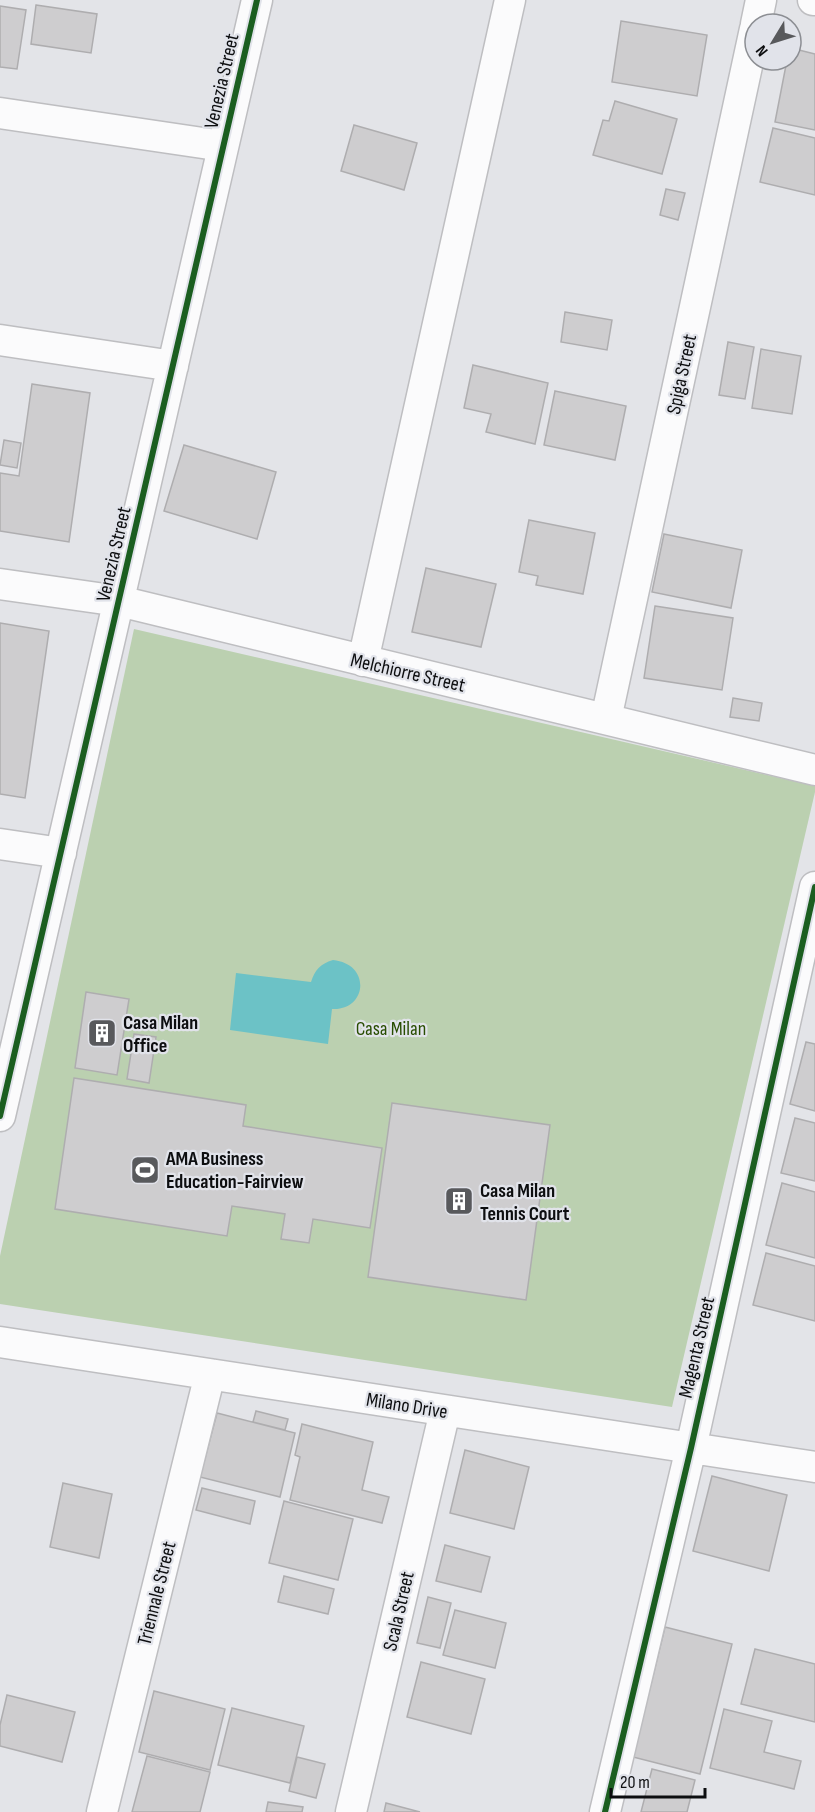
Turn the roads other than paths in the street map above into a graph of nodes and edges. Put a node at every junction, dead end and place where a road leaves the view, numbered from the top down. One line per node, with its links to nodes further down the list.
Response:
1 (257, 0): 5 (street, Venezia Street)
2 (510, 0): 10 (street)
3 (746, 72): 11 (street, Spiga Street)
4 (0, 113): 5 (street)
5 (223, 146): 7 (street, Venezia Street)
6 (0, 340): 7 (street)
7 (173, 366): 9 (street, Venezia Street)
8 (0, 584): 9 (street, Melchiorre Street)
9 (119, 601): 10 (street, Melchiorre Street); 14 (street, Venezia Street)
10 (363, 661): 11 (street, Melchiorre Street)
11 (606, 719): 12 (street, Melchiorre Street)
12 (815, 770)
13 (0, 844): 14 (street)
14 (61, 853): 16 (street, Venezia Street)
15 (815, 887): 21 (street, Magenta Street)
16 (3, 1086): 17 (street, Venezia Street)
17 (0, 1116)
18 (0, 1342): 19 (street, Milano Drive)
19 (210, 1374): 20 (street, Milano Drive); 23 (street, Triennale Street)
20 (445, 1411): 21 (street, Milano Drive); 24 (street, Scala Street)
21 (691, 1448): 22 (street, Milano Drive); 25 (street, Magenta Street)
22 (815, 1467)
23 (102, 1812)
24 (351, 1812)
25 (605, 1812)

